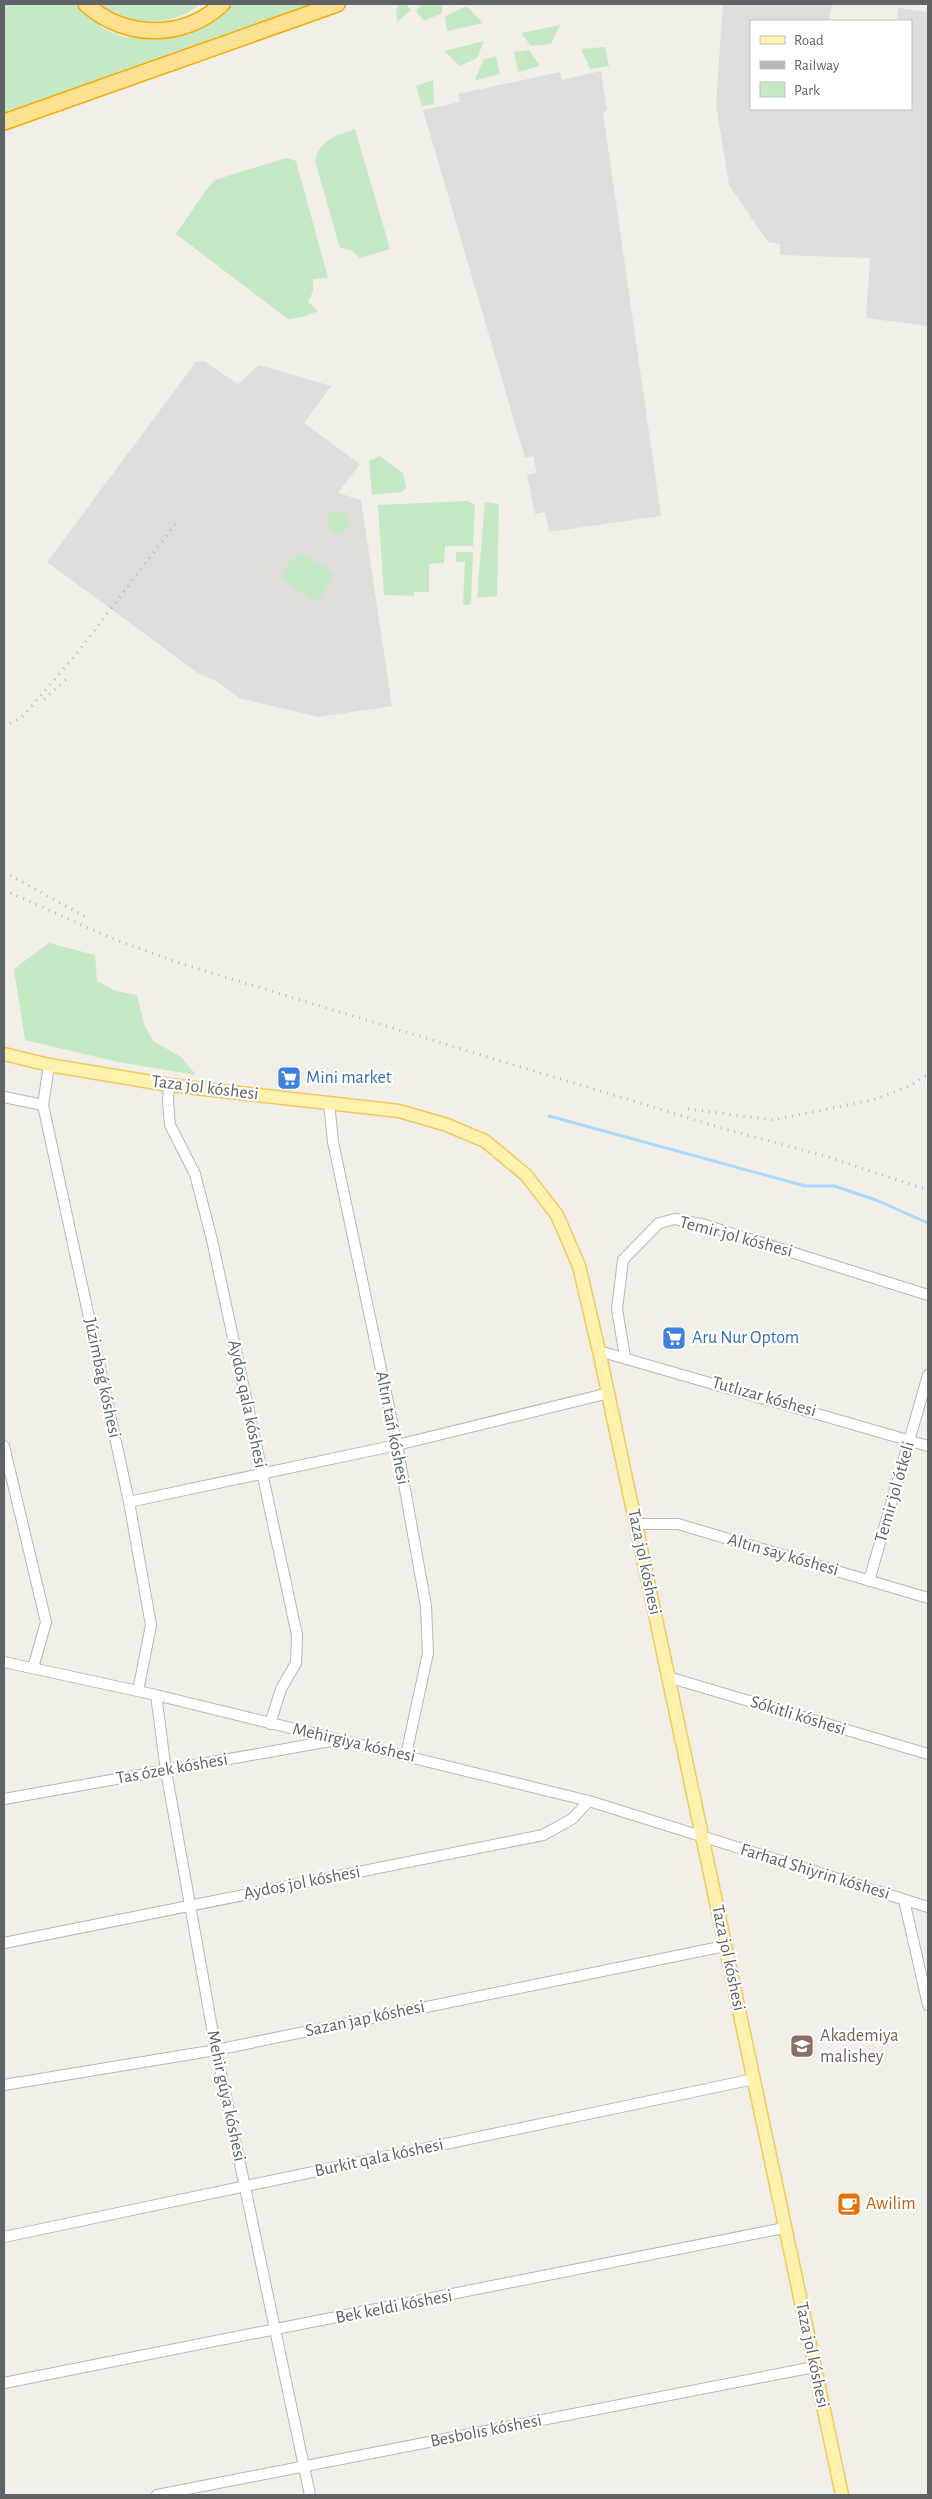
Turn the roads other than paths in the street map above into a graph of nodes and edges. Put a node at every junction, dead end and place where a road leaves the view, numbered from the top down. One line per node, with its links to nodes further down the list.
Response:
1 (86, 4): 2 (highway)
2 (222, 4)
3 (337, 4): 4 (highway)
4 (4, 122)
5 (4, 1054): 6 (main road, Taza jol kóshesi)
6 (49, 1066): 7 (main road, Taza jol kóshesi); 10 (street, Júzimbaǵ kóshesi)
7 (169, 1085): 9 (main road, Taza jol kóshesi); 20 (street, Aydos qala kóshesi)
8 (4, 1097): 10 (street)
9 (329, 1102): 12 (main road, Taza jol kóshesi); 17 (street, Altın tań kóshesi)
10 (43, 1104): 21 (street, Júzimbaǵ kóshesi)
11 (928, 1294): 13 (street, Temir jol kóshesi)
12 (599, 1351): 13 (street, Tutlızar kóshesi); 15 (main road, Taza jol kóshesi)
13 (625, 1357): 16 (street, Tutlızar kóshesi)
14 (928, 1375): 16 (street, Temir jol ótkeli)
15 (608, 1393): 17 (street); 22 (main road, Taza jol kóshesi)
16 (910, 1440): 19 (street, Tutlızar kóshesi); 23 (street, Temir jol ótkeli)
17 (397, 1445): 20 (street); 33 (street, Altın tań kóshesi)
18 (4, 1446): 26 (street)
19 (928, 1446)
20 (261, 1474): 21 (street); 30 (street, Aydos qala kóshesi)
21 (129, 1502): 28 (street, Júzimbaǵ kóshesi)
22 (636, 1524): 23 (street, Altın say kóshesi); 27 (main road, Taza jol kóshesi)
23 (870, 1580): 24 (street, Altın say kóshesi)
24 (928, 1598)
25 (4, 1662): 26 (street, Mehirgiya kóshesi)
26 (33, 1668): 28 (street, Mehirgiya kóshesi)
27 (668, 1677): 32 (street, Sókitli kóshesi); 37 (main road, Taza jol kóshesi)
28 (138, 1691): 29 (street, Mehirgiya kóshesi)
29 (156, 1695): 30 (street, Mehirgiya kóshesi); 34 (street, Mehir gúyа kóshesi)
30 (270, 1724): 31 (street, Mehirgiya kóshesi)
31 (339, 1740): 33 (street, Mehirgiya kóshesi); 34 (street, Tas ózek kóshesi)
32 (928, 1754)
33 (406, 1755): 36 (street, Mehirgiya kóshesi)
34 (166, 1771): 35 (street, Tas ózek kóshesi); 39 (street, Mehir gúyа kóshesi)
35 (4, 1799)
36 (589, 1801): 37 (street, Mehirgiya kóshesi); 39 (street, Aydos jol kóshesi)
37 (702, 1837): 38 (street, Farhad Shiyrin kóshesi); 42 (main road, Taza jol kóshesi)
38 (904, 1900): 40 (street, Farhad Shiyrin kóshesi); 43 (street)
39 (189, 1906): 41 (street, Aydos jol kóshesi); 44 (street, Mehir gúyа kóshesi)
40 (928, 1907)
41 (4, 1943)
42 (725, 1946): 44 (street, Sazan jap kóshesi); 45 (main road, Taza jol kóshesi)
43 (928, 2005)
44 (216, 2050): 46 (street, Sazan jap kóshesi); 47 (street, Mehir gúyа kóshesi)
45 (754, 2079): 47 (street, Burkit qala kóshesi); 48 (main road, Taza jol kóshesi)
46 (4, 2085)
47 (245, 2187): 49 (street, Burkit qala kóshesi); 50 (street, Mehir gúyа kóshesi)
48 (784, 2228): 50 (street, Bek keldi kóshesi); 51 (main road, Taza jol kóshesi)
49 (4, 2237)
50 (277, 2331): 52 (street, Bek keldi kóshesi); 53 (street, Mehir gúyа kóshesi)
51 (814, 2366): 53 (street, Besbolıs kóshesi); 56 (main road, Taza jol kóshesi)
52 (4, 2383)
53 (304, 2466): 54 (street, Besbolıs kóshesi); 55 (street, Mehir gúyа kóshesi)
54 (157, 2495)
55 (310, 2495)
56 (842, 2495)

